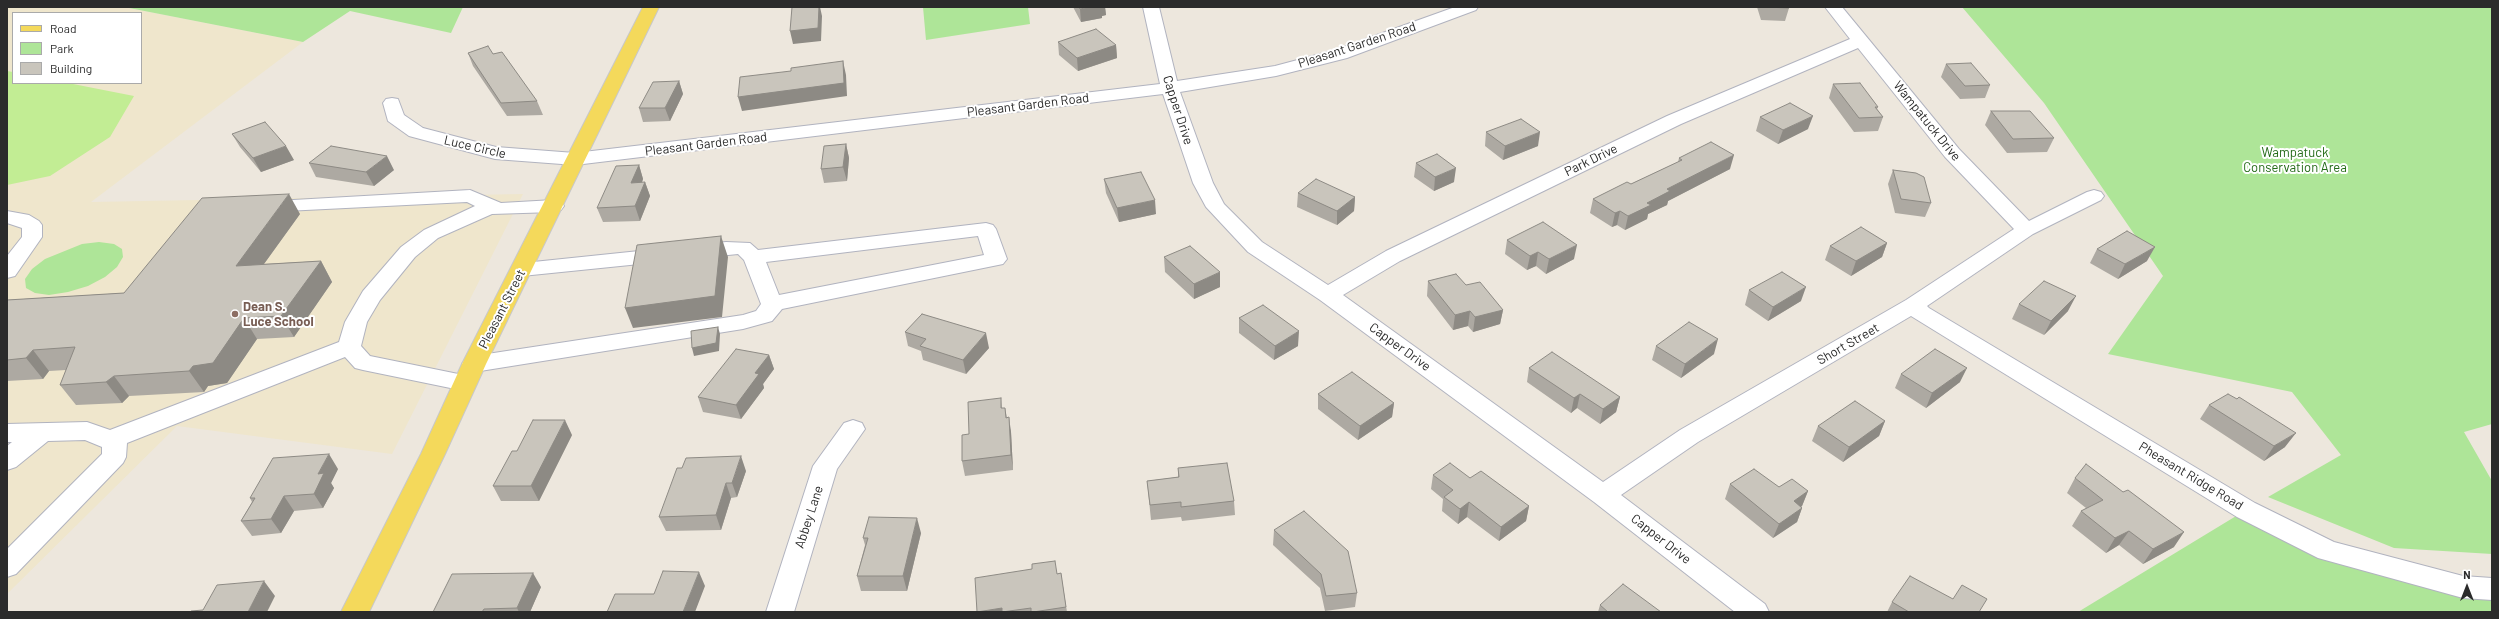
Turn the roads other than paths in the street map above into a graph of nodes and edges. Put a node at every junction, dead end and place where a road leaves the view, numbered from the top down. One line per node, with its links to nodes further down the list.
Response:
1 (651, 7): 8 (main road, Pleasant Street)
2 (1151, 7): 6 (street, Capper Drive)
3 (1470, 7): 6 (street, Pleasant Garden Road)
4 (1833, 7): 5 (street, Wampatuck Drive)
5 (1862, 40): 14 (street, Wampatuck Drive); 18 (street, Park Drive)
6 (1170, 88): 8 (street, Pleasant Garden Road); 18 (street, Capper Drive)
7 (392, 103): 8 (street, Luce Circle)
8 (575, 159): 11 (main road, Pleasant Street)
9 (2094, 196): 14 (street, Short Street)
10 (492, 206): 11 (street); 12 (street); 21 (street)
11 (554, 206): 16 (main road, Pleasant Street)
12 (248, 207)
13 (7, 217): 17 (street)
14 (2026, 230): 20 (street, Short Street)
15 (753, 257): 16 (street); 19 (street); 19 (street)
16 (522, 269): 22 (main road, Pleasant Street)
17 (7, 271)
18 (1328, 295): 28 (street, Capper Drive)
19 (772, 304): 22 (street)
20 (1914, 305): 28 (street, Short Street); 30 (street, Pheasant Ridge Road)
21 (349, 347): 22 (street); 26 (street)
22 (470, 373): 31 (main road, Pleasant Street)
23 (853, 429): 32 (street, Abbey Lane)
24 (42, 432): 25 (street); 26 (street); 27 (street)
25 (7, 433)
26 (109, 440): 29 (street)
27 (7, 461)
28 (1603, 494): 33 (street, Capper Drive)
29 (7, 566)
30 (2492, 588)
31 (355, 612)
32 (780, 612)
33 (1755, 612)

